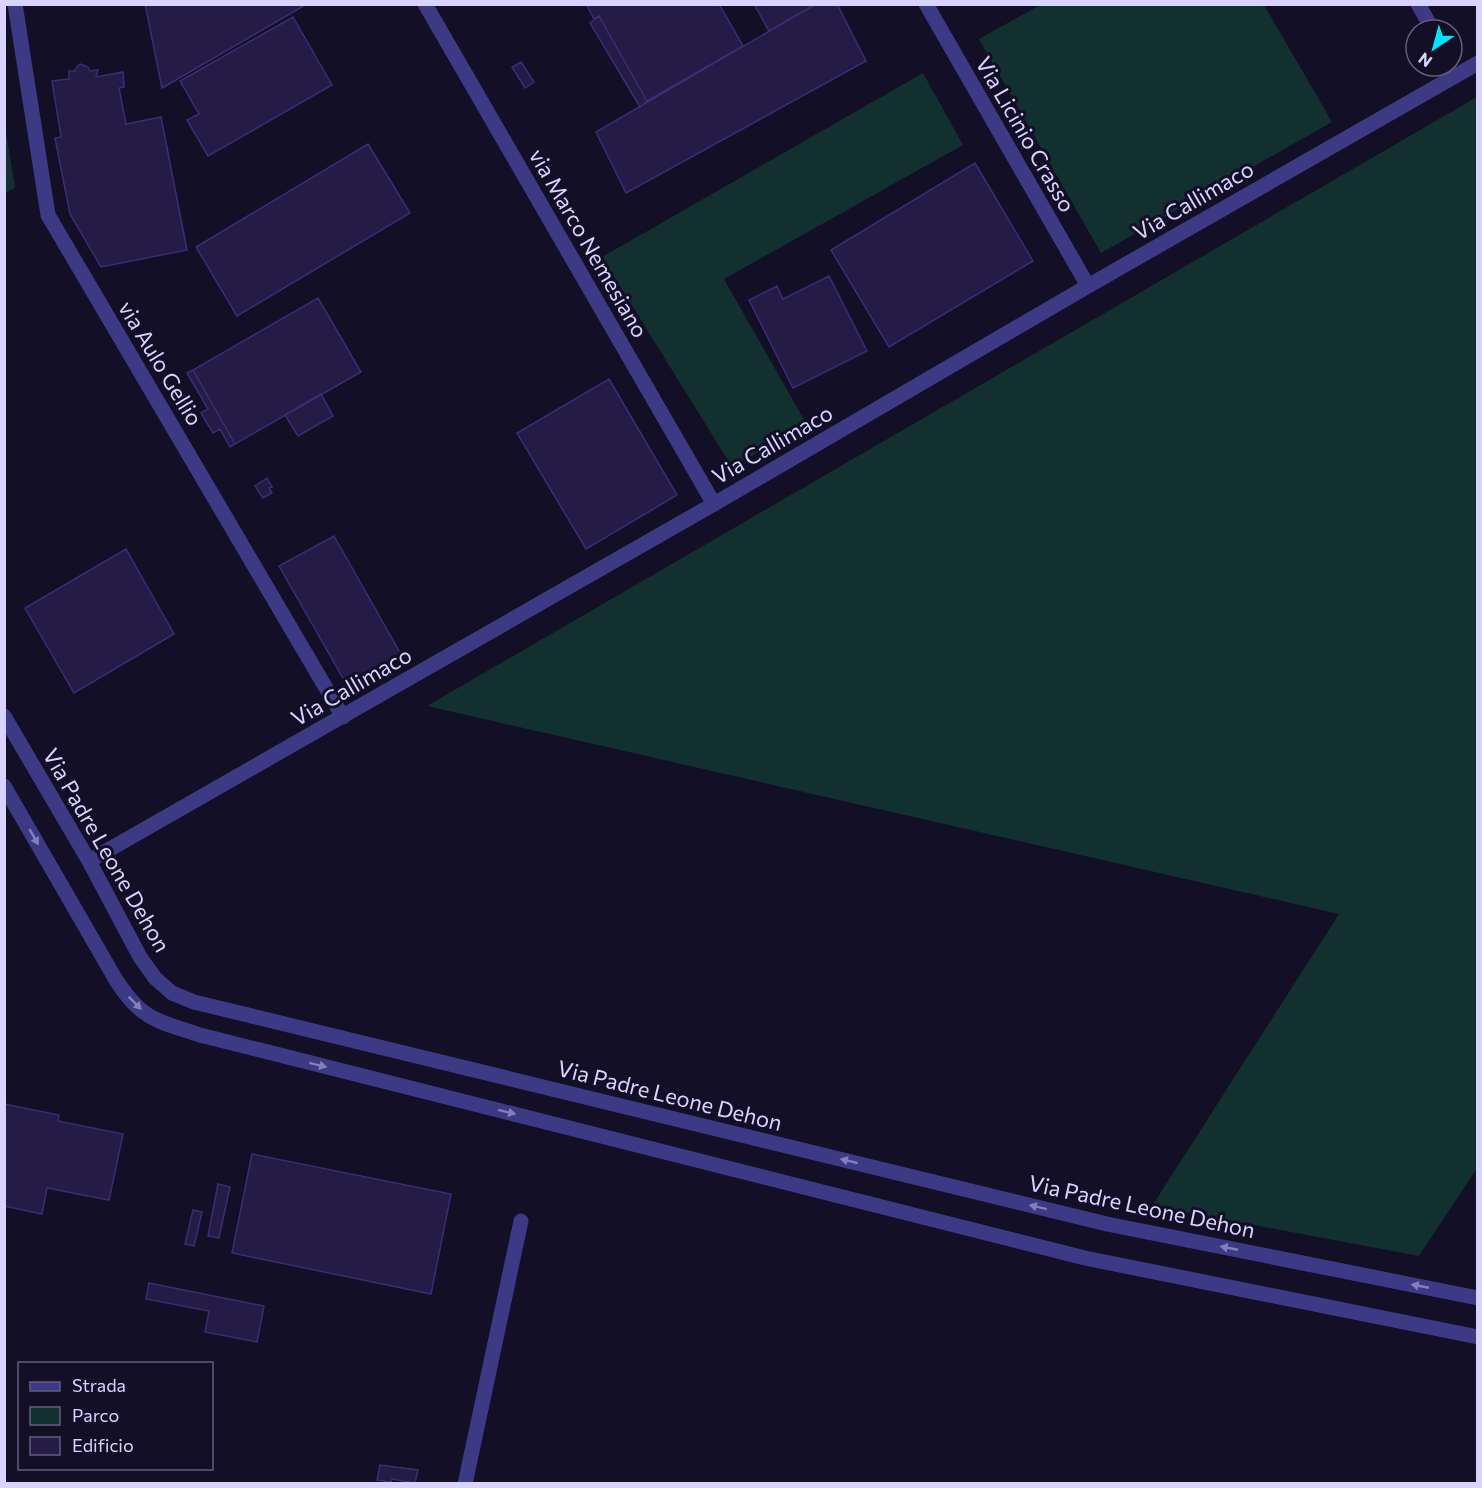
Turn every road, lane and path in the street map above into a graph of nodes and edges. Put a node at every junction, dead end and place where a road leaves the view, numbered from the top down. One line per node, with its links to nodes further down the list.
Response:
1 (15, 4): 10 (street, via Aulo Gellio)
2 (425, 4): 8 (street, via Marco Nemesiano)
3 (926, 4): 7 (street, Via Licinio Crasso)
4 (1418, 4): 5 (street)
5 (1426, 18)
6 (1440, 78): 7 (street, Via Callimaco)
7 (1088, 286): 8 (street, Via Callimaco)
8 (714, 504): 10 (street, Via Callimaco)
9 (4, 716): 12 (street, Via Padre Leone Dehon)
10 (344, 717): 12 (street, Via Callimaco)
11 (4, 786): 15 (street, one-way to 15)
12 (89, 861): 14 (street, Via Padre Leone Dehon, one-way to 12)
13 (521, 1221): 16 (street)
14 (1478, 1298)
15 (1478, 1337)
16 (465, 1484)

